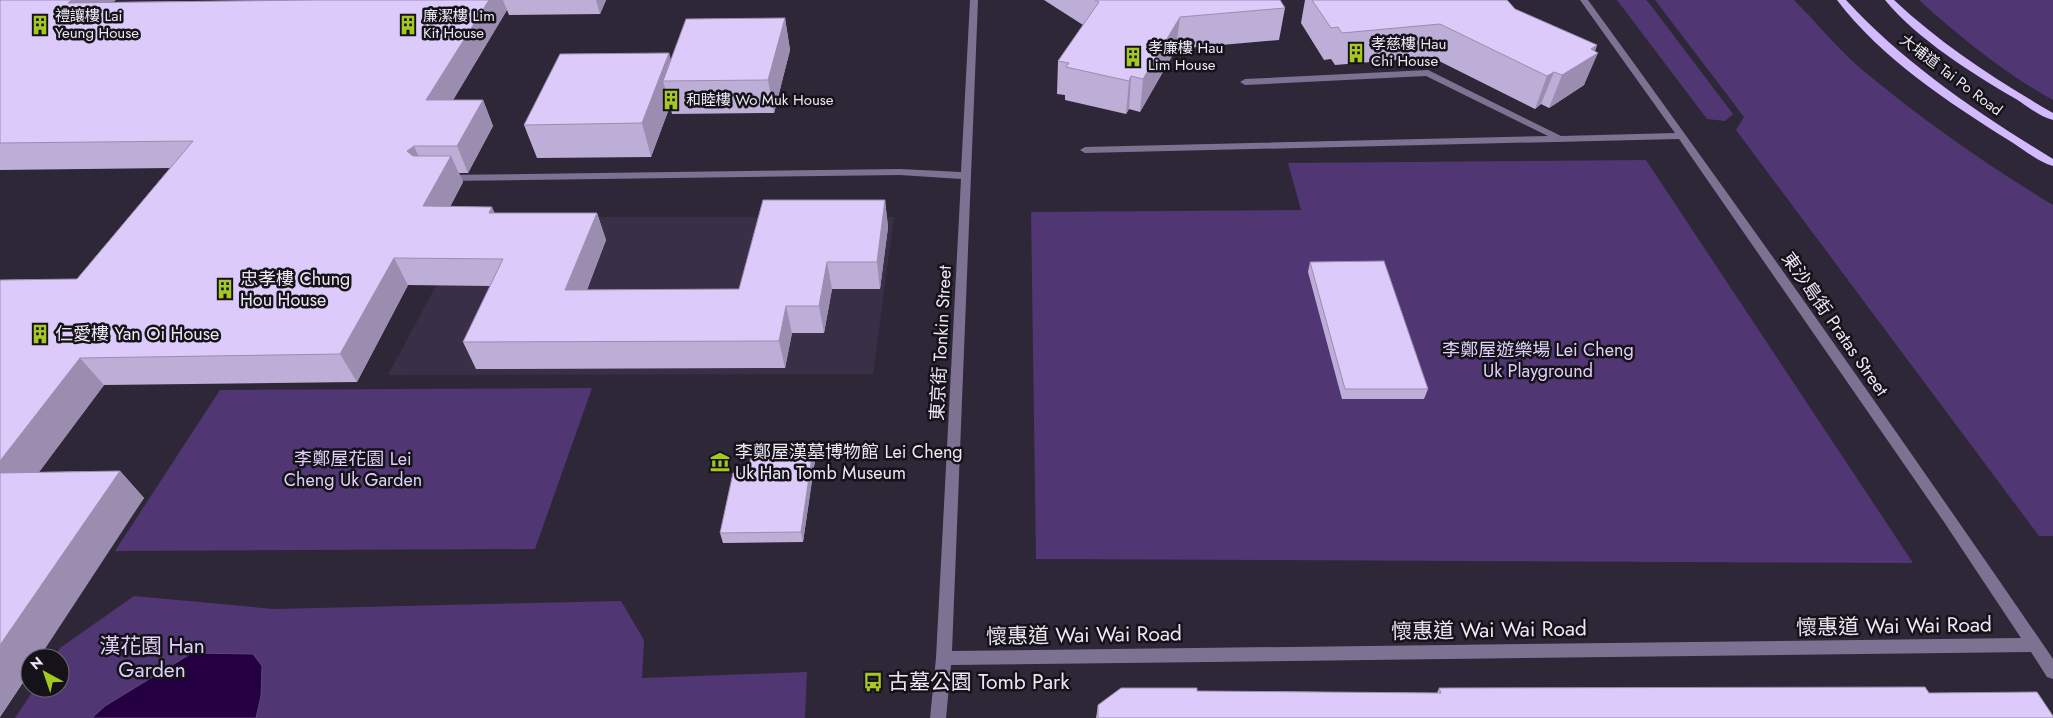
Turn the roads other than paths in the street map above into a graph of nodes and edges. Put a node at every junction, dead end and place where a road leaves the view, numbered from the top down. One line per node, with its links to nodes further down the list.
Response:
1 (974, 0): 11 (street, 東京街 Tonkin Street)
2 (1584, 0): 7 (street, 東沙島街 Pratas Street)
3 (1841, 0): 10 (main road, 大埔道 Tai Po Road)
4 (1889, 0): 6 (main road, 大埔道 Tai Po Road)
5 (1245, 82): 8 (street)
6 (2053, 117)
7 (1682, 136): 8 (street); 13 (street, 東沙島街 Pratas Street)
8 (1558, 137): 9 (street)
9 (1085, 150)
10 (2053, 163)
11 (966, 176): 12 (street); 14 (street, 東京街 Tonkin Street)
12 (436, 178)
13 (2034, 645): 14 (street, 懷惠道 Wai Wai Road); 15 (street, 東沙島街 Pratas Street)
14 (944, 658): 16 (street, 東京街 Tonkin Street)
15 (2053, 672)
16 (938, 718)

